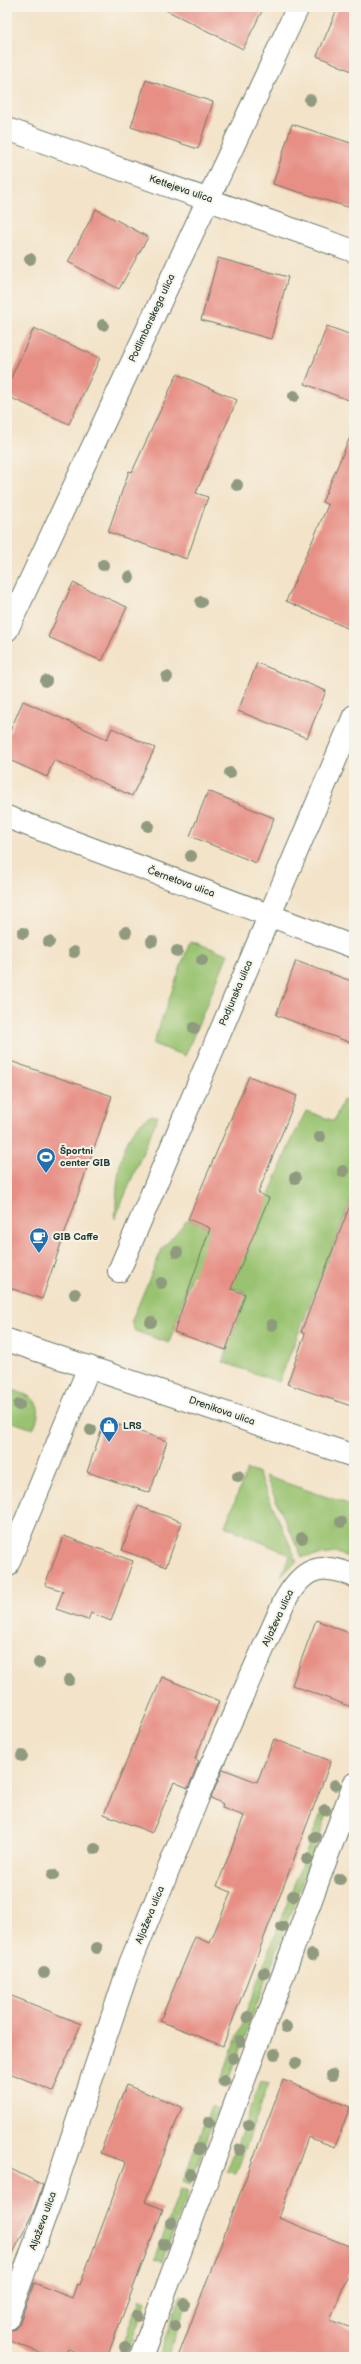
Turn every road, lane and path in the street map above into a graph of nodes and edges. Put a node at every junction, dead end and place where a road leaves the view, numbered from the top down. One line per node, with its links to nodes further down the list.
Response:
1 (298, 7): 3 (street, Podlimbarskega ulica)
2 (7, 129): 3 (street, Kettejeva ulica)
3 (208, 199): 4 (street, Kettejeva ulica); 5 (street, Podlimbarskega ulica)
4 (354, 251)
5 (7, 630)
6 (354, 716): 8 (street, Podjunska ulica)
7 (7, 817): 8 (street, Černetova ulica)
8 (269, 914): 9 (street, Černetova ulica); 10 (street, Podjunska ulica)
9 (354, 947)
10 (119, 1270)
11 (7, 1340): 12 (street, Drenikova ulica)
12 (89, 1367): 13 (street, Drenikova ulica); 14 (street)
13 (354, 1456)
14 (7, 1566)
15 (354, 1576): 17 (street, Aljaževa ulica)
16 (354, 1784): 18 (street)
17 (7, 2319)
18 (141, 2357)

